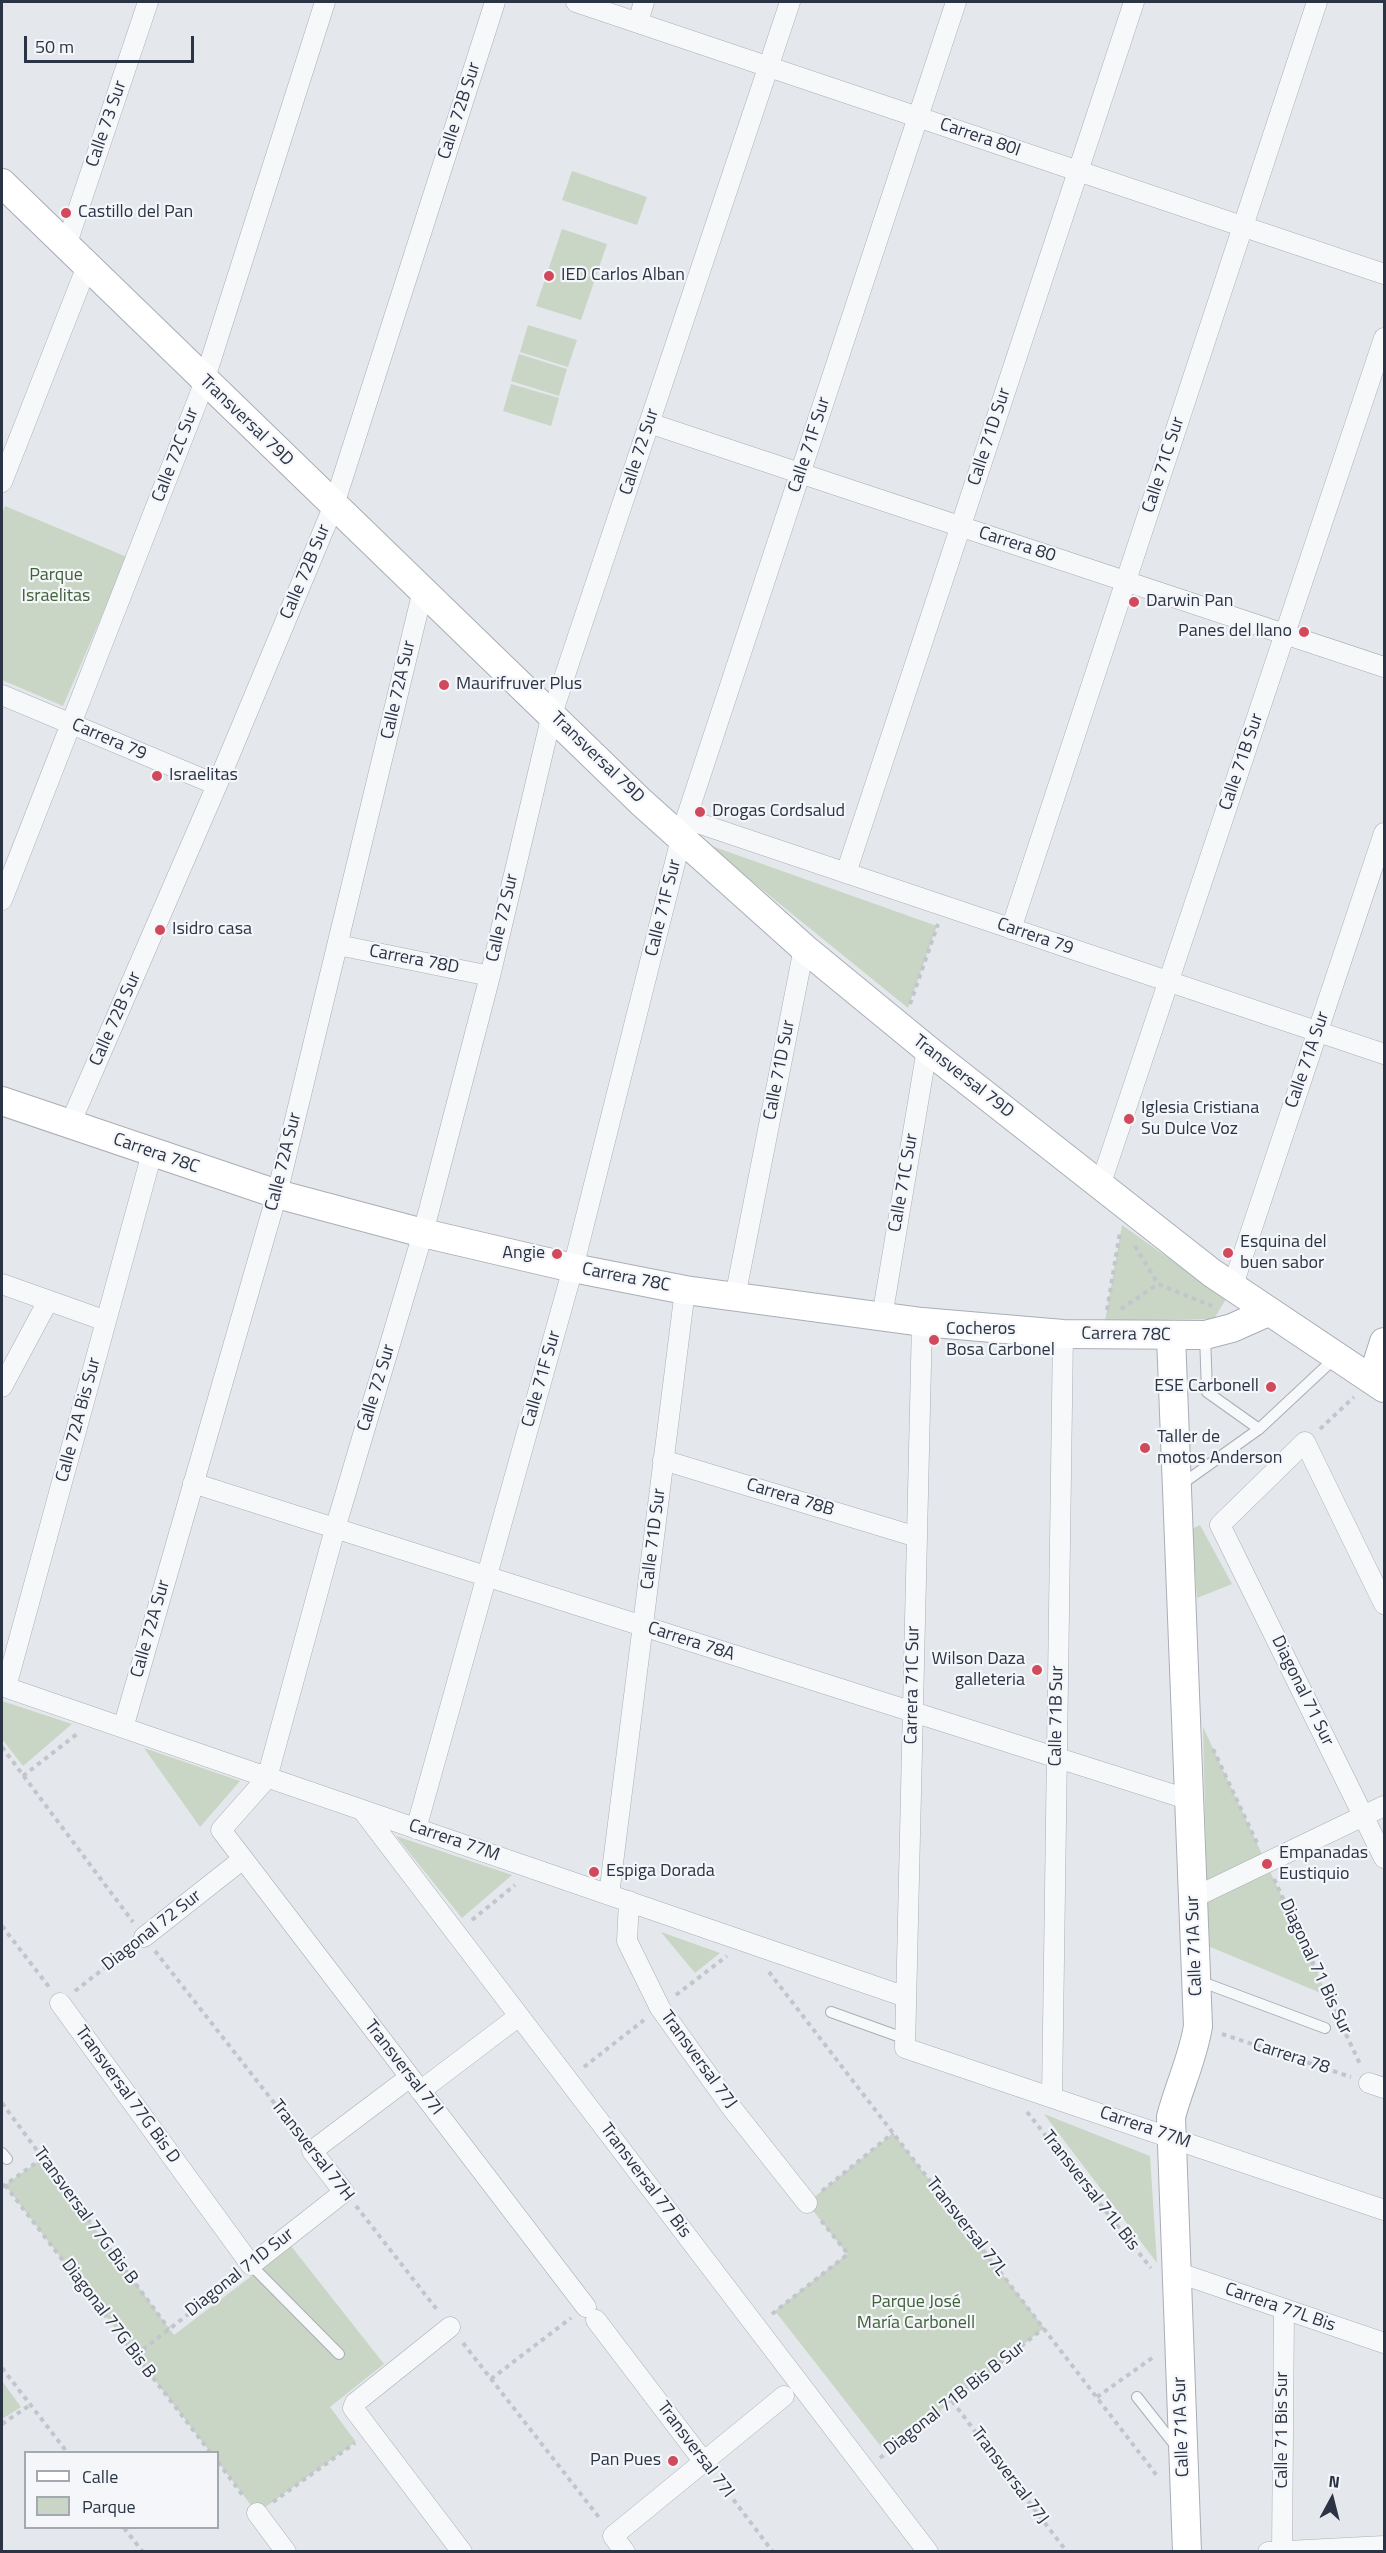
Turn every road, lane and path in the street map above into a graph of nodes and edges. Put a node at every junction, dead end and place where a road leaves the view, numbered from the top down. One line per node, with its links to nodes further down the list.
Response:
1 (148, 2): 16 (street, Calle 73 Sur)
2 (325, 2): 20 (street, Calle 72C Sur)
3 (495, 2): 24 (street, Calle 72B Sur)
4 (576, 2): 10 (street, Carrera 80I)
5 (645, 2): 10 (street)
6 (790, 2): 11 (street, Calle 72 Sur)
7 (956, 2): 12 (street, Calle 71F Sur)
8 (1134, 2): 13 (street, Calle 71D Sur)
9 (1317, 2): 15 (street, Calle 71C Sur)
10 (638, 22): 11 (street, Carrera 80I)
11 (768, 66): 12 (street, Carrera 80I); 21 (street, Calle 72 Sur)
12 (918, 117): 13 (street, Carrera 80I); 22 (street, Calle 71F Sur)
13 (1078, 171): 15 (street, Carrera 80I); 25 (street, Calle 71D Sur)
14 (2, 183): 16 (street, Transversal 79D)
15 (1243, 226): 18 (street, Carrera 80I); 26 (street, Calle 71C Sur)
16 (66, 246): 17 (street, Transversal 79D)
17 (87, 266): 20 (street, Transversal 79D); 23 (street)
18 (1384, 274)
19 (1384, 338): 28 (street, Calle 71B Sur)
20 (204, 381): 24 (street, Transversal 79D); 32 (street, Calle 72C Sur)
21 (649, 423): 22 (street, Carrera 80); 31 (street, Calle 72 Sur)
22 (801, 473): 25 (street, Carrera 80); 34 (street, Calle 71F Sur)
23 (2, 482)
24 (334, 505): 27 (street, Transversal 79D); 33 (street, Calle 72B Sur)
25 (960, 526): 26 (street, Carrera 80); 36 (street, Calle 71D Sur)
26 (1126, 581): 28 (street, Carrera 80); 39 (street, Calle 71C Sur)
27 (423, 590): 31 (street, Transversal 79D); 40 (street, Calle 72A Sur)
28 (1285, 634): 29 (street, Carrera 80); 43 (street, Calle 71B Sur)
29 (1384, 667)
30 (2, 694): 32 (street, Carrera 79)
31 (552, 714): 34 (street, Transversal 79D); 42 (street, Calle 72 Sur)
32 (72, 724): 33 (street, Carrera 79); 37 (street, Calle 72C Sur)
33 (217, 785): 49 (street, Calle 72B Sur)
34 (684, 828): 36 (street, Carrera 79); 41 (street, Transversal 79D); 56 (street, Calle 71F Sur)
35 (1384, 833): 45 (street, Calle 71A Sur)
36 (846, 873): 38 (street, Carrera 79)
37 (2, 900)
38 (944, 906): 39 (street, Carrera 79); 44 (path)
39 (1011, 929): 43 (street, Carrera 79)
40 (338, 945): 42 (street, Carrera 78D); 52 (street, Calle 72A Sur)
41 (804, 948): 46 (street, Transversal 79D); 61 (street, Calle 71D Sur)
42 (490, 976): 53 (street, Calle 72 Sur)
43 (1168, 981): 45 (street, Carrera 79); 51 (street, Calle 71B Sur)
44 (908, 1008)
45 (1318, 1032): 47 (street, Carrera 79); 59 (street, Calle 71A Sur)
46 (927, 1049): 51 (street, Transversal 79D); 63 (street, Calle 71C Sur)
47 (1384, 1054)
48 (2, 1101): 49 (street, Carrera 78C)
49 (70, 1124): 50 (street, Carrera 78C)
50 (152, 1153): 52 (street, Carrera 78C); 65 (street, Calle 72A Bis Sur)
51 (1100, 1186): 59 (street, Transversal 79D)
52 (277, 1194): 53 (street, Carrera 78C); 78 (street, Calle 72A Sur)
53 (423, 1233): 56 (street, Carrera 78C); 80 (street, Calle 72 Sur)
54 (1128, 1235): 67 (path)
55 (1134, 1245): 58 (path)
56 (573, 1268): 60 (street, Carrera 78C); 82 (street, Calle 71F Sur)
57 (2, 1284): 62 (street)
58 (1158, 1284): 64 (path); 67 (path)
59 (1232, 1288): 64 (street, Transversal 79D)
60 (685, 1290): 61 (street, Carrera 78C); 77 (street, Calle 71D Sur)
61 (735, 1297): 63 (street, Carrera 78C)
62 (48, 1301): 65 (street); 74 (street)
63 (882, 1317): 66 (street, Carrera 78C)
64 (1256, 1317): 69 (street, Carrera 78C); 72 (street, Transversal 79D)
65 (106, 1321): 85 (street, Calle 72A Bis Sur)
66 (922, 1322): 68 (street, Carrera 78C); 81 (street, Carrera 71C Sur)
67 (1104, 1328): 68 (street, Carrera 78C); 70 (street, Carrera 78C)
68 (1064, 1334): 91 (street, Calle 71B Sur)
69 (1205, 1335): 70 (street, Carrera 78C); 75 (lane)
70 (1171, 1336): 79 (street, Calle 71A Sur)
71 (1384, 1342): 73 (street)
72 (1336, 1356): 73 (street, Transversal 79D); 75 (lane)
73 (1378, 1384): 76 (path)
74 (2, 1387)
75 (1259, 1429): 79 (lane)
76 (1305, 1442): 83 (street); 97 (street, Diagonal 71 Sur)
77 (663, 1460): 81 (street, Carrera 78B); 84 (street, Calle 71D Sur)
78 (193, 1483): 80 (street, Carrera 78A); 88 (street, Calle 72A Sur)
79 (1177, 1487): 94 (street, Calle 71A Sur)
80 (335, 1529): 82 (street, Carrera 78A); 93 (street, Calle 72 Sur)
81 (917, 1537): 86 (street, Carrera 71C Sur)
82 (487, 1577): 84 (street, Carrera 78A); 98 (street, Calle 71F Sur)
83 (1384, 1604)
84 (643, 1627): 86 (street, Carrera 78A); 104 (street, Calle 71D Sur)
85 (4, 1687): 87 (street, Carrera 77M)
86 (913, 1713): 91 (street, Carrera 78A); 112 (street, Carrera 71C Sur)
87 (97, 1719): 88 (street, Carrera 77M); 92 (path)
88 (123, 1728): 93 (street, Carrera 77M)
89 (2, 1747): 92 (path, Transversal 77H)
90 (1213, 1748): 102 (path, Diagonal 71 Bis Sur)
91 (1057, 1760): 94 (street, Carrera 78A); 122 (street, Calle 71B Sur)
92 (23, 1776): 109 (path, Transversal 77H)
93 (267, 1778): 96 (street, Carrera 77M); 99 (street, Calle 72 Sur)
94 (1190, 1800): 105 (street, Calle 71A Sur)
95 (1384, 1806): 97 (street)
96 (362, 1810): 98 (street, Carrera 77M); 108 (street, Transversal 77 Bis)
97 (1364, 1816): 100 (street, Diagonal 71 Sur); 102 (street)
98 (416, 1828): 103 (street, Carrera 77M)
99 (220, 1830): 101 (street, Transversal 77I)
100 (1384, 1858)
101 (243, 1859): 109 (street, Diagonal 72 Sur); 120 (street, Transversal 77I)
102 (1266, 1863): 105 (street); 121 (path, Diagonal 71 Bis Sur)
103 (534, 1869): 104 (street, Carrera 77M); 108 (path)
104 (609, 1894): 106 (street, Carrera 77M)
105 (1194, 1898): 111 (street, Calle 71A Sur)
106 (629, 1902): 110 (street, Carrera 77M); 130 (street, Transversal 77J)
107 (2, 1926): 113 (path)
108 (456, 1934): 115 (street, Transversal 77 Bis)
109 (144, 1937): 113 (path, Diagonal 72 Sur); 126 (path, Transversal 77H)
110 (745, 1941): 112 (street, Carrera 77M); 124 (path, Transversal 77L)
111 (1197, 1983): 116 (street, Calle 71A Sur); 117 (lane)
112 (906, 1997): 118 (street, Carrera 71C Sur)
113 (60, 2003): 132 (street, Transversal 77G Bis D)
114 (831, 2012): 118 (lane)
115 (519, 2016): 120 (street); 137 (street, Transversal 77 Bis)
116 (1198, 2026): 121 (path, Carrera 78); 125 (street, Calle 71A Sur)
117 (1325, 2028)
118 (906, 2043): 119 (street, Carrera 77M)
119 (1003, 2081): 122 (street, Carrera 77M); 134 (path, Transversal 71L Bis)
120 (415, 2084): 126 (street); 136 (street, Transversal 77I)
121 (1377, 2085)
122 (1052, 2097): 125 (street, Carrera 77M)
123 (2, 2103): 127 (path, Transversal 77G Bis B)
124 (893, 2133): 130 (path); 139 (path, Transversal 77L)
125 (1171, 2137): 131 (street, Carrera 77M); 133 (street, Calle 71A Sur)
126 (312, 2151): 129 (street, Transversal 77H)
127 (43, 2158): 128 (path); 140 (path, Transversal 77G Bis B)
128 (3, 2186): 144 (path, Diagonal 77G Bis B)
129 (344, 2192): 132 (street, Diagonal 71D Sur); 138 (path, Transversal 77H)
130 (807, 2203): 137 (path)
131 (1384, 2210)
132 (251, 2265): 140 (path, Diagonal 71D Sur); 143 (lane)
133 (1176, 2272): 134 (street, Calle 71A Sur); 135 (street, Carrera 77L Bis)
134 (1177, 2301): 141 (street, Calle 71A Sur)
135 (1284, 2309): 142 (street, Carrera 77L Bis); 165 (street, Calle 71 Bis Sur)
136 (591, 2313): 146 (path); 157 (street, Transversal 77I)
137 (756, 2326): 159 (street, Transversal 77 Bis)
138 (450, 2327): 146 (path, Transversal 77H); 153 (street)
139 (1044, 2328): 148 (path, Transversal 77L); 150 (path, Diagonal 71B Bis B Sur)
140 (169, 2329): 144 (path, Diagonal 71D Sur)
141 (1179, 2340): 148 (path); 156 (street, Calle 71A Sur)
142 (1384, 2343)
143 (339, 2354)
144 (136, 2355): 155 (path, Diagonal 77G Bis B)
145 (2, 2368): 151 (path)
146 (491, 2379): 163 (path, Transversal 77H)
147 (784, 2396): 157 (street)
148 (1097, 2397): 161 (path, Transversal 77L)
149 (1137, 2397): 156 (lane)
150 (952, 2401): 159 (path, Diagonal 71B Bis B Sur); 171 (path, Transversal 77J)
151 (30, 2405): 152 (path); 154 (path)
152 (2, 2424)
153 (370, 2432): 160 (path); 168 (street)
154 (66, 2451)
155 (209, 2451)
156 (1183, 2457): 161 (street, Calle 71A Sur)
157 (704, 2462): 163 (street); 169 (path, Transversal 77I)
158 (219, 2463): 160 (path)
159 (865, 2469): 170 (street, Transversal 77 Bis)
160 (257, 2513): 167 (street)
161 (1186, 2513): 172 (street, Calle 71A Sur)
162 (125, 2529): 166 (path)
163 (619, 2544)
164 (1384, 2546): 165 (street)
165 (1282, 2551): 173 (street)
166 (142, 2552)
167 (286, 2552)
168 (462, 2552)
169 (773, 2552)
170 (928, 2552)
171 (1067, 2552)
172 (1187, 2552)
173 (1269, 2552)

